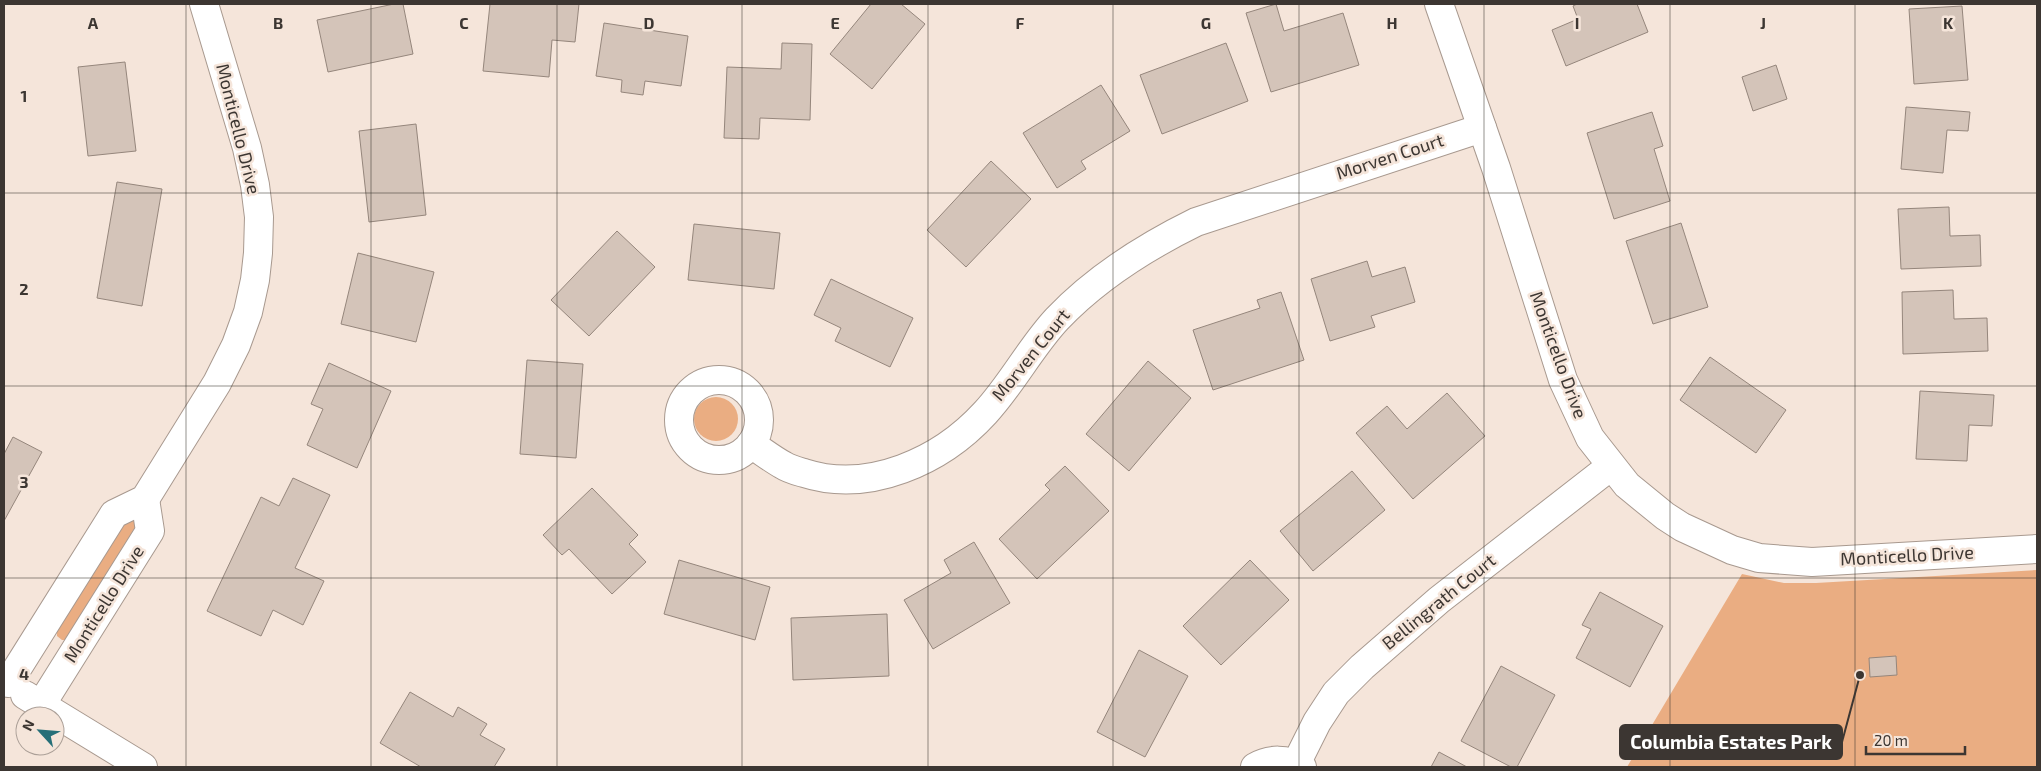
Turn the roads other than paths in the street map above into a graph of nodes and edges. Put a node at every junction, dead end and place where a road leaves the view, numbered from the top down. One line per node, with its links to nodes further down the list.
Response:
1 (204, 4): 6 (street, Monticello Drive)
2 (1439, 4): 3 (street, Monticello Drive)
3 (1482, 128): 4 (street, Morven Court); 5 (street, Monticello Drive)
4 (751, 444)
5 (1611, 466): 7 (street, Monticello Drive); 10 (street, Bellingrath Court)
6 (145, 499): 8 (street); 9 (street, Monticello Drive)
7 (2037, 549)
8 (6, 682): 9 (street)
9 (41, 705): 11 (street)
10 (1299, 766): 12 (street, Bellingrath Court)
11 (143, 767)
12 (1255, 767)

